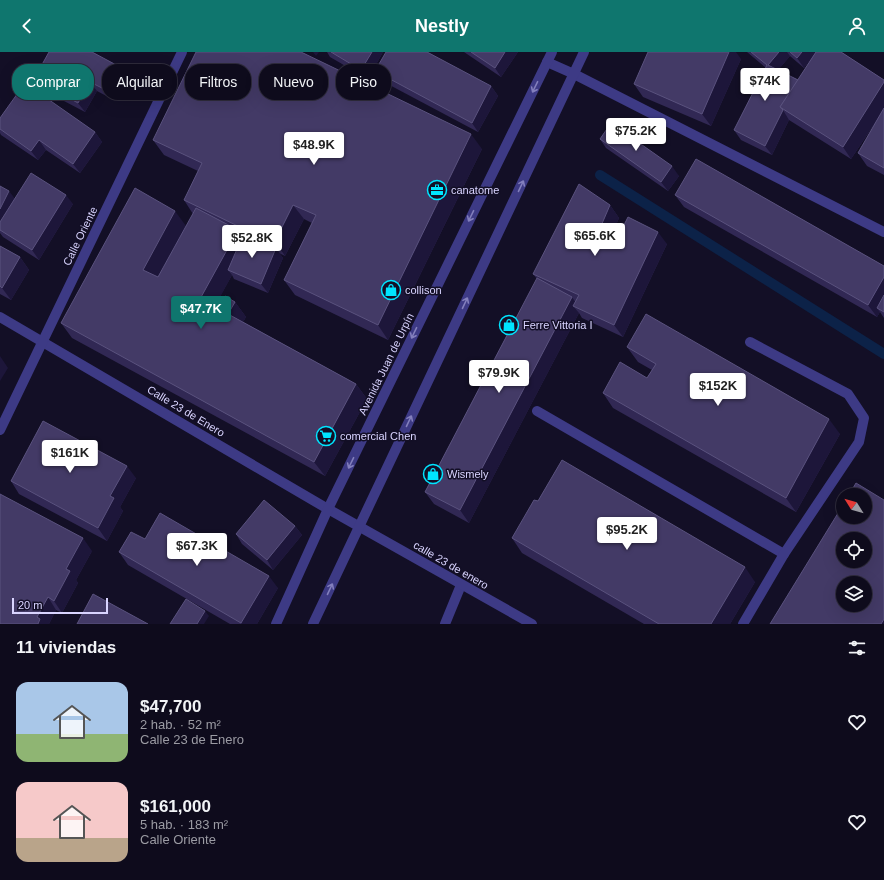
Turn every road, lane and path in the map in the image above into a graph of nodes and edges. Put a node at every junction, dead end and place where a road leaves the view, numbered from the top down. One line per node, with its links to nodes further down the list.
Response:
1 (182, 52): 8 (street, Calle Oriente)
2 (552, 52): 4 (street, Avenida Juan de Urpín)
3 (584, 52): 5 (street)
4 (547, 62): 5 (street); 12 (street, Avenida Juan de Urpín, one-way to 12)
5 (574, 74): 6 (street); 13 (street, one-way to 5)
6 (884, 232)
7 (0, 317): 8 (street, Calle 23 de Enero)
8 (43, 341): 11 (street, Calle Oriente); 12 (street, Calle 23 de Enero)
9 (750, 342): 14 (street)
10 (537, 412): 14 (street)
11 (0, 430)
12 (328, 510): 13 (street, Calle 23 de Enero); 16 (street, Avenida Juan de Urpín)
13 (359, 526): 15 (street, calle 23 de enero); 17 (street, one-way to 13)
14 (784, 554): 20 (street)
15 (461, 585): 18 (street); 19 (street, calle 23 de enero)
16 (276, 624)
17 (313, 624)
18 (445, 624)
19 (532, 624)
20 (743, 624)

